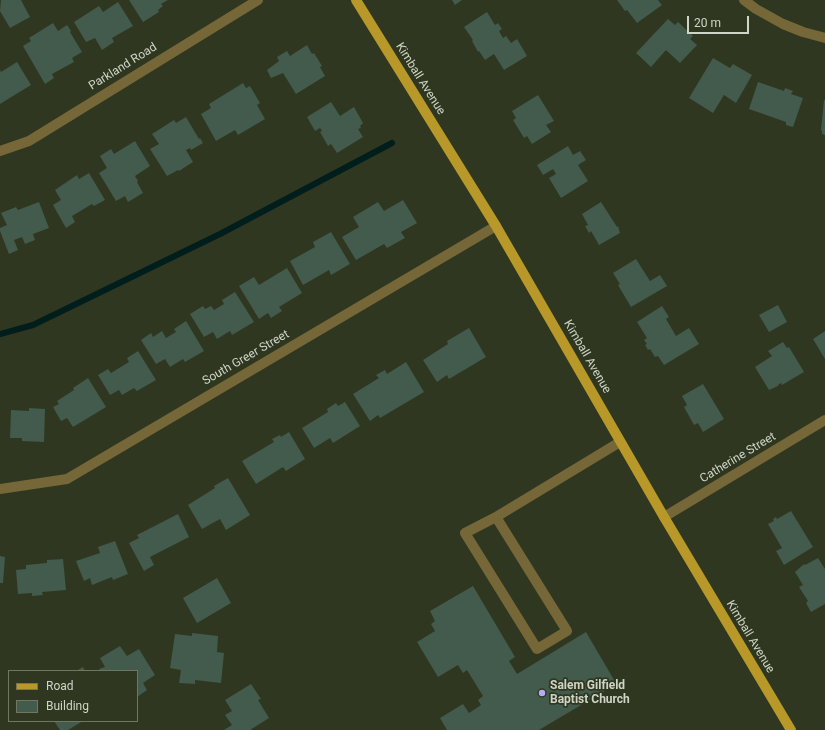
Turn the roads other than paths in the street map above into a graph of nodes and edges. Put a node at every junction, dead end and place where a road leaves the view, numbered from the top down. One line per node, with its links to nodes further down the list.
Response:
1 (258, 0): 5 (street, Parkland Road)
2 (356, 0): 6 (main road, Kimball Avenue)
3 (744, 0): 4 (street)
4 (825, 38)
5 (0, 151)
6 (496, 226): 8 (main road, Kimball Avenue); 9 (street, South Greer Street)
7 (825, 420): 11 (street, Catherine Street)
8 (620, 442): 10 (street); 11 (main road, Kimball Avenue)
9 (0, 489)
10 (496, 517): 10 (street)
11 (664, 517): 12 (main road, Kimball Avenue)
12 (791, 730)

